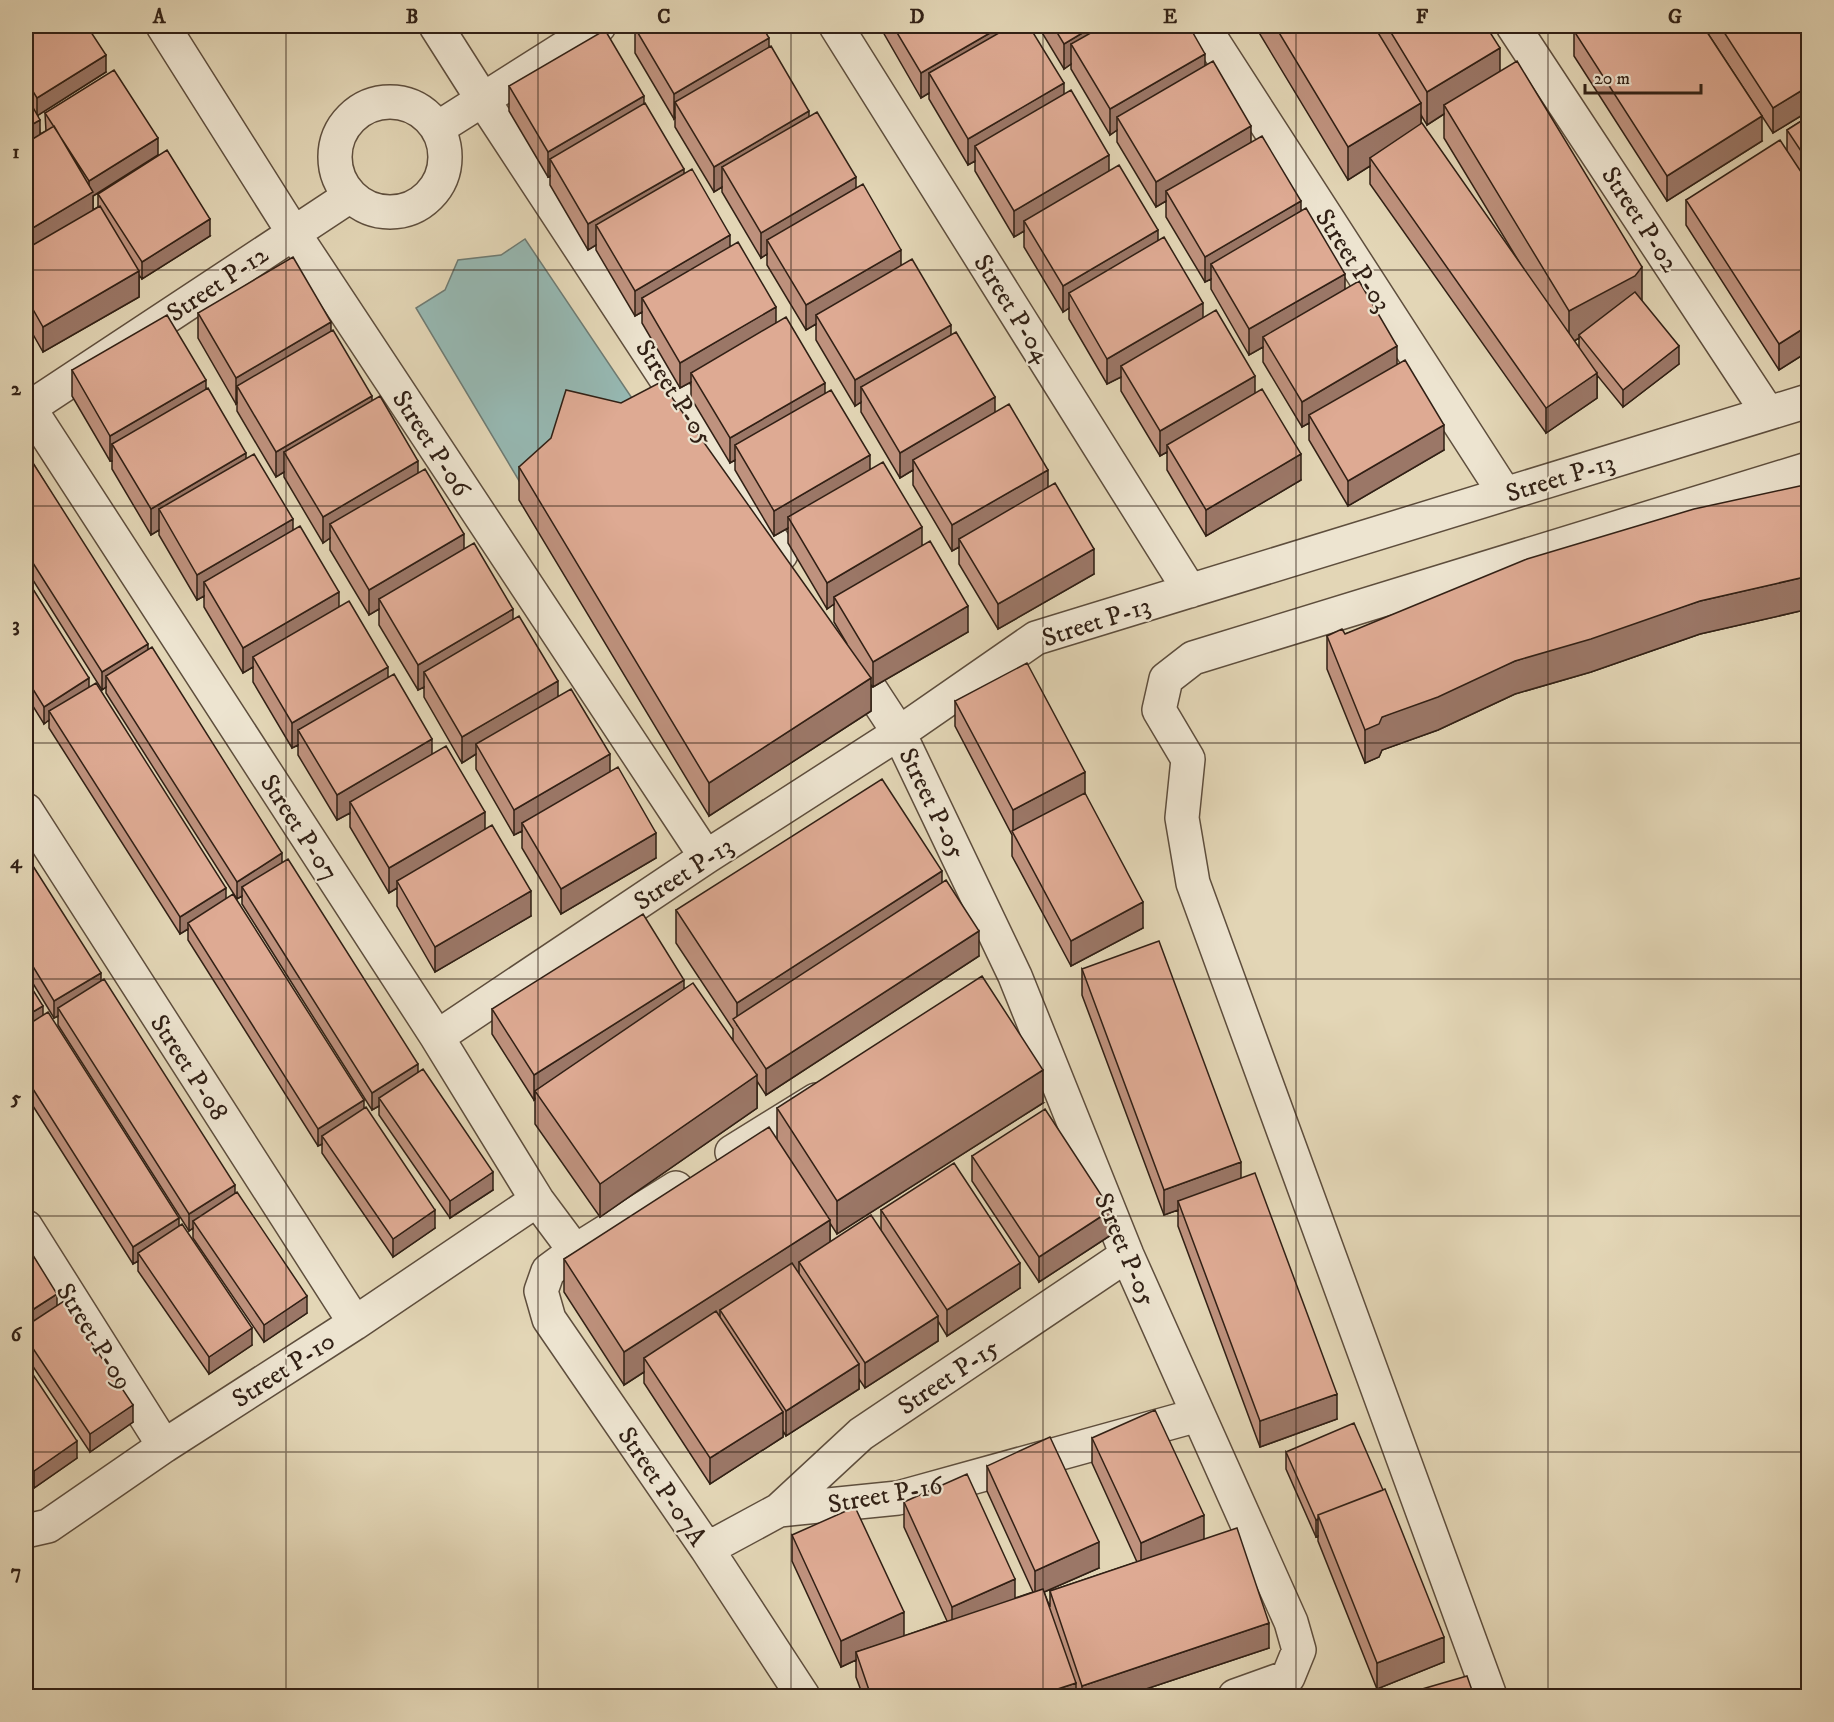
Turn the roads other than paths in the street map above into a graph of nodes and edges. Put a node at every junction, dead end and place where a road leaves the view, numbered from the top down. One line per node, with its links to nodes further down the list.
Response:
1 (163, 26): 10 (street, Street P-06)
2 (436, 26): 7 (street, Street P-05)
3 (599, 26): 7 (street)
4 (836, 26): 17 (street, Street P-04)
5 (1203, 26): 15 (street, Street P-03)
6 (1513, 26): 13 (street, Street P-02)
7 (483, 99): 8 (street); 16 (street, Street P-05)
8 (438, 128): 9 (street); 9 (street)
9 (350, 196): 10 (street, Street P-12)
10 (293, 232): 12 (street, Street P-12); 21 (street, Street P-06)
11 (1809, 401): 13 (street, Street P-13)
12 (27, 407): 24 (street, Street P-07)
13 (1768, 413): 15 (street, Street P-13)
14 (1809, 469): 38 (street)
15 (1505, 494): 17 (street, Street P-13)
16 (795, 574)
17 (1190, 591): 19 (street, Street P-13)
18 (827, 624): 19 (street, Street P-05)
19 (899, 733): 21 (street, Street P-13); 22 (street, Street P-05)
20 (26, 810): 30 (street, Street P-08)
21 (706, 857): 24 (street, Street P-13)
22 (1015, 976): 23 (street); 29 (street, Street P-05)
23 (985, 995)
24 (437, 1037): 26 (street, Street P-07)
25 (845, 1082): 28 (street)
26 (537, 1200): 28 (street, Street P-07); 30 (street, Street P-10)
27 (26, 1227): 32 (street, Street P-09)
28 (574, 1251): 35 (street, Street P-07A)
29 (1127, 1255): 31 (street, Street P-05); 33 (street, Street P-15)
30 (355, 1323): 32 (street, Street P-10)
31 (1198, 1415): 33 (street, Street P-16); 37 (street, Street P-05)
32 (164, 1446): 34 (street, Street P-10)
33 (779, 1510): 35 (street)
34 (26, 1531)
35 (707, 1550): 36 (street, Street P-07A)
36 (803, 1696)
37 (1235, 1696)
38 (1490, 1696)

